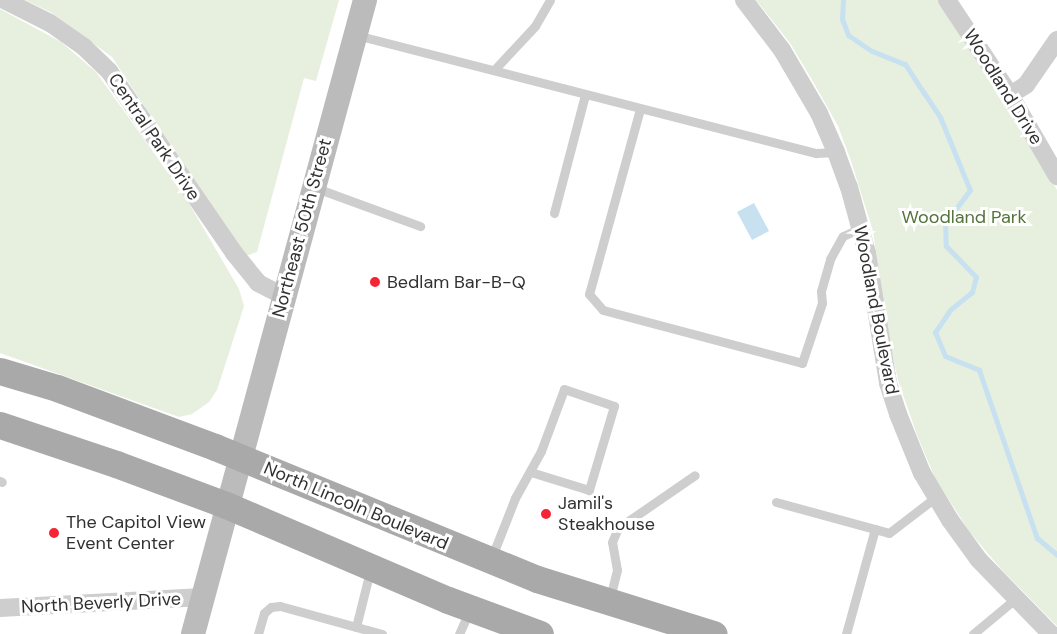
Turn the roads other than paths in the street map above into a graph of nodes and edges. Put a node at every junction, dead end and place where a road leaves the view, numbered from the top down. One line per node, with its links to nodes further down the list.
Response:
1 (4, 0): 18 (street, Central Park Drive)
2 (365, 0): 6 (main road, Northeast 50th Street)
3 (550, 0): 8 (lane)
4 (744, 0): 12 (street, Woodland Boulevard)
5 (946, 0): 10 (street, Woodland Drive)
6 (356, 35): 8 (lane); 14 (main road, Northeast 50th Street)
7 (1057, 40): 10 (street)
8 (494, 70): 9 (lane)
9 (585, 95): 11 (lane); 15 (lane)
10 (1010, 95): 13 (street, Woodland Drive)
11 (640, 109): 12 (lane); 17 (lane)
12 (836, 152): 17 (street, Woodland Boulevard)
13 (1057, 176)
14 (314, 188): 16 (lane); 18 (main road, Northeast 50th Street)
15 (554, 213)
16 (420, 226)
17 (861, 228): 24 (street, Woodland Boulevard)
18 (284, 296): 21 (main road, Northeast 50th Street)
19 (0, 371): 21 (main road, North Lincoln Boulevard)
20 (0, 425): 26 (main road)
21 (240, 456): 26 (main road, Northeast 50th Street); 28 (main road, North Lincoln Boulevard)
22 (531, 472): 22 (lane); 28 (lane)
23 (695, 475): 32 (lane)
24 (936, 497): 27 (lane); 31 (street, Woodland Boulevard)
25 (776, 502): 27 (lane)
26 (226, 506): 29 (main road); 30 (main road, Northeast 50th Street)
27 (874, 529): 42 (lane)
28 (490, 561): 32 (main road, North Lincoln Boulevard)
29 (371, 567): 34 (main road); 35 (lane)
30 (203, 597): 33 (street, North Beverly Drive); 36 (main road, Northeast 50th Street)
31 (1016, 598): 43 (lane); 44 (street, Woodland Boulevard)
32 (609, 603): 41 (main road, North Lincoln Boulevard)
33 (0, 608)
34 (470, 609): 39 (lane); 40 (main road)
35 (356, 627): 37 (lane); 38 (lane)
36 (193, 634)
37 (258, 634)
38 (382, 634)
39 (459, 634)
40 (540, 634)
41 (714, 634)
42 (846, 634)
43 (973, 634)
44 (1051, 634)

